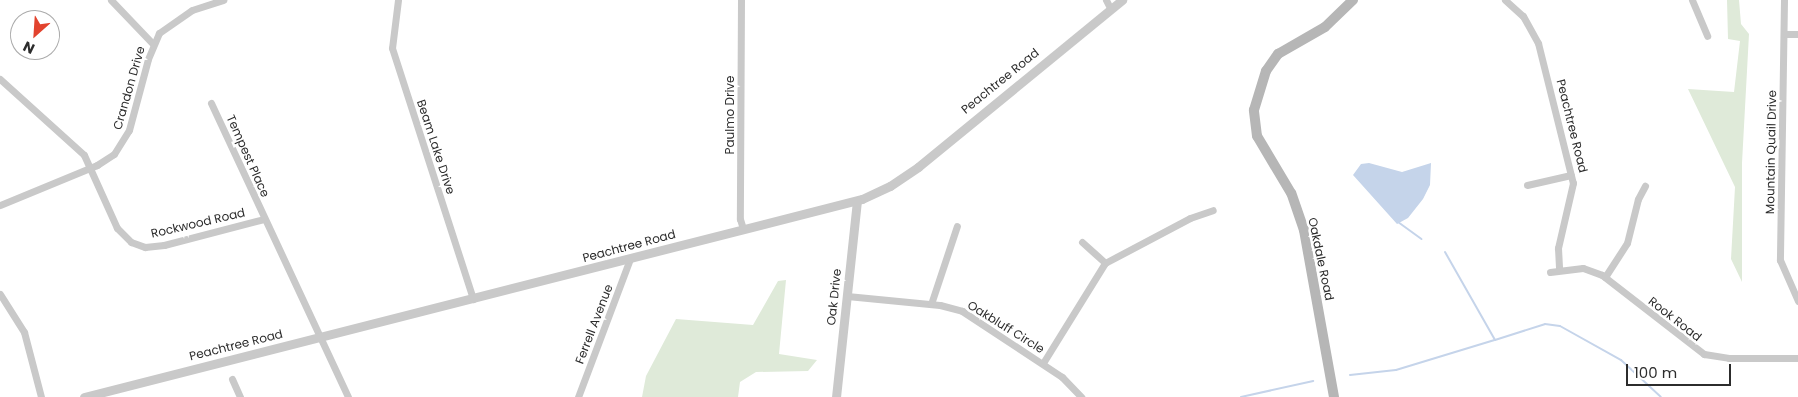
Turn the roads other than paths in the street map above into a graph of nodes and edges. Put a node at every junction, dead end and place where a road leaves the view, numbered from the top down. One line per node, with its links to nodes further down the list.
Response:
1 (111, 0): 15 (street)
2 (223, 0): 15 (street, Crandon Drive)
3 (398, 0): 36 (street, Beam Lake Drive)
4 (741, 0): 27 (street, Paulmo Drive)
5 (1122, 0): 11 (street, Peachtree Road)
6 (1353, 0): 51 (main road, Oakdale Road)
7 (1505, 0): 10 (street, Peachtree Road)
8 (1692, 0): 14 (street)
9 (1784, 0): 12 (street, Mountain Quail Drive)
10 (1516, 3): 19 (street, Peachtree Road)
11 (1108, 4): 22 (street, Peachtree Road)
12 (1784, 34): 13 (street); 37 (street, Mountain Quail Drive)
13 (1798, 34)
14 (1707, 36)
15 (153, 44): 18 (street, Crandon Drive)
16 (0, 79): 18 (street, Rockwood Road)
17 (211, 103): 25 (street, Tempest Place)
18 (92, 168): 23 (street, Crandon Drive); 25 (street, Rockwood Road)
19 (1571, 175): 20 (street); 31 (street, Peachtree Road)
20 (1527, 185)
21 (1645, 186): 33 (street)
22 (857, 200): 27 (street, Peachtree Road); 35 (street, Oak Drive)
23 (0, 205)
24 (1213, 210): 30 (street)
25 (264, 219): 39 (street, Rockwood Road)
26 (957, 226): 38 (street)
27 (743, 229): 29 (street, Peachtree Road)
28 (1082, 242): 30 (street)
29 (630, 259): 36 (street, Peachtree Road); 48 (street, Ferrell Avenue)
30 (1106, 263): 41 (street)
31 (1559, 269): 32 (street, Rook Road); 33 (street, Rook Road)
32 (1550, 272)
33 (1605, 277): 40 (street, Rook Road)
34 (0, 294): 44 (street)
35 (847, 296): 38 (street, Oakbluff Circle); 49 (street, Oak Drive)
36 (473, 299): 39 (street, Peachtree Road)
37 (1798, 301)
38 (931, 304): 41 (street, Oakbluff Circle)
39 (321, 337): 43 (street, Peachtree Road); 47 (street, Rockwood Road)
40 (1798, 358)
41 (1043, 363): 50 (street, Oakbluff Circle)
42 (232, 378): 46 (street)
43 (111, 393): 45 (street, Peachtree Road)
44 (42, 397)
45 (84, 397)
46 (240, 397)
47 (348, 397)
48 (578, 397)
49 (836, 397)
50 (1081, 397)
51 (1334, 397)

